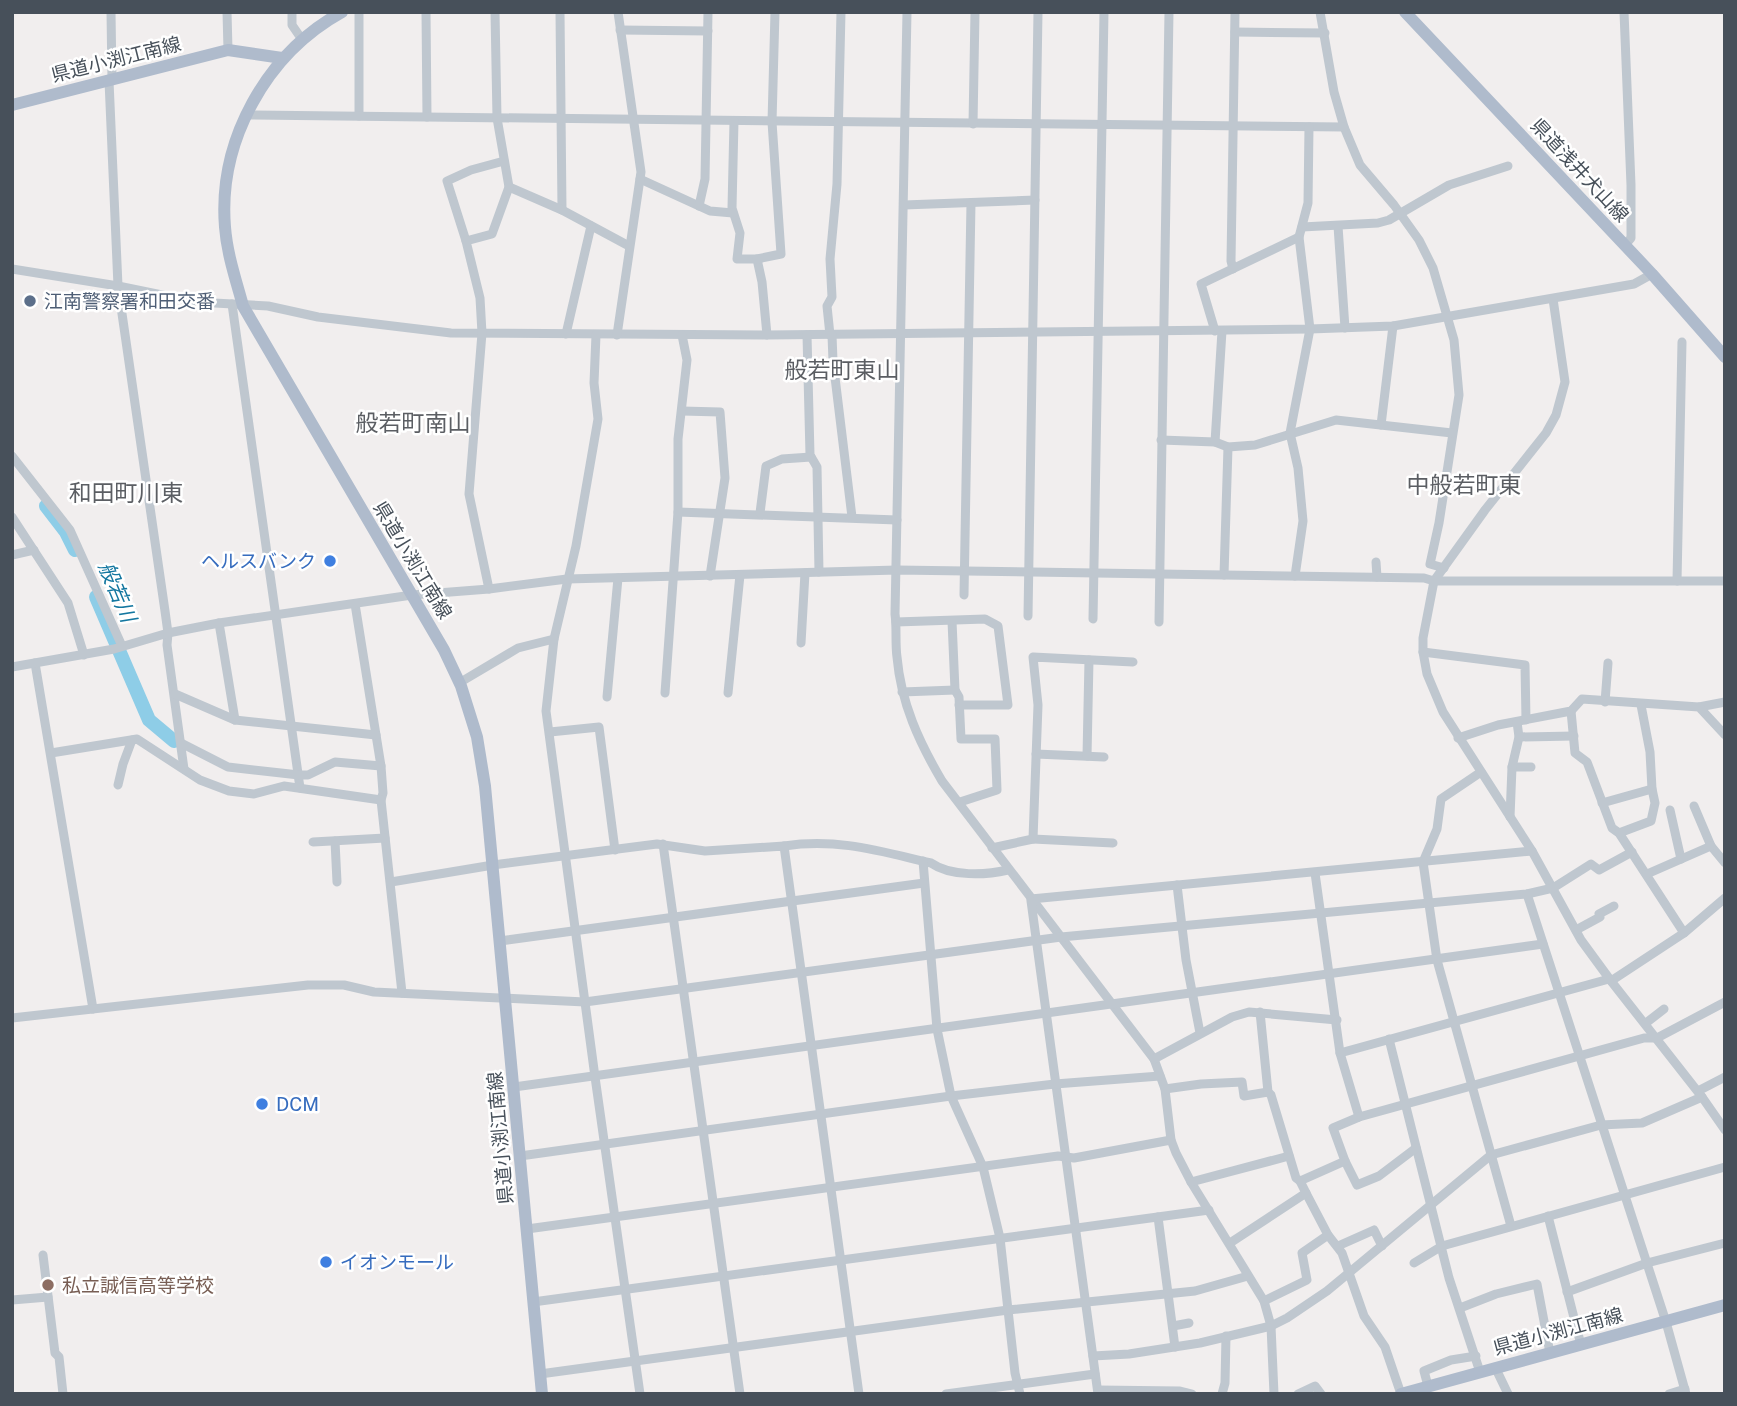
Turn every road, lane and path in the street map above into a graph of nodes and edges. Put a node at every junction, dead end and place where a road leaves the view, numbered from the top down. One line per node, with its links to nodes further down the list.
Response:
1 (111, 12): 29 (street)
2 (227, 12): 27 (street)
3 (292, 12): 26 (street)
4 (342, 12): 26 (main road)
5 (359, 12): 32 (street)
6 (426, 12): 33 (street)
7 (495, 12): 34 (street)
8 (560, 12): 35 (street)
9 (618, 12): 22 (street)
10 (708, 12): 23 (street)
11 (775, 12): 39 (street)
12 (841, 12): 40 (street)
13 (907, 12): 41 (street)
14 (975, 12): 42 (street)
15 (1038, 12): 43 (street)
16 (1104, 12): 44 (street)
17 (1169, 12): 45 (street)
18 (1235, 12): 24 (street)
19 (1320, 12): 25 (street)
20 (1405, 12): 65 (main road, 県道浅井犬山線)
21 (1623, 12): 65 (street)
22 (621, 30): 23 (street); 36 (street)
23 (708, 31): 37 (street)
24 (1235, 32): 25 (street); 48 (street)
25 (1325, 33): 47 (street)
26 (303, 41): 28 (main road)
27 (228, 50): 28 (main road, 県道小渕江南線); 29 (main road, 県道小渕江南線)
28 (282, 58): 31 (main road, 県道小渕江南線)
29 (110, 80): 30 (main road, 県道小渕江南線); 71 (street)
30 (12, 105)
31 (247, 115): 32 (street); 73 (main road, 県道小渕江南線)
32 (359, 116): 33 (street)
33 (427, 117): 34 (street)
34 (497, 118): 35 (street); 49 (street)
35 (561, 119): 36 (street); 57 (street)
36 (634, 120): 37 (street); 51 (street)
37 (706, 121): 38 (street); 56 (street)
38 (734, 121): 39 (street); 58 (street)
39 (772, 122): 40 (street); 67 (street)
40 (839, 122): 41 (street); 91 (street)
41 (905, 123): 42 (street); 55 (street)
42 (973, 124): 43 (street)
43 (1035, 125): 44 (street); 53 (street)
44 (1102, 126): 45 (street); 80 (street)
45 (1167, 127): 48 (street); 78 (street)
46 (1309, 127): 47 (street); 48 (street); 62 (street)
47 (1344, 127): 59 (street)
48 (1233, 128): 68 (street)
49 (504, 161): 52 (street); 64 (street)
50 (1508, 166): 59 (street)
51 (640, 179): 56 (street); 66 (street)
52 (509, 187): 57 (street); 64 (street)
53 (1035, 200): 54 (street); 83 (street)
54 (971, 203): 55 (street); 82 (street)
55 (904, 205): 85 (street)
56 (699, 206): 58 (street)
57 (562, 210): 60 (street)
58 (733, 213): 67 (street)
59 (1399, 214): 61 (street); 74 (street)
60 (591, 226): 66 (street); 84 (street)
61 (1338, 226): 62 (street); 76 (street)
62 (1302, 227): 63 (street)
63 (1299, 237): 68 (street); 77 (street)
64 (466, 241): 81 (street)
65 (1625, 245): 70 (main road, 県道浅井犬山線)
66 (629, 246): 87 (street)
67 (757, 259): 89 (street)
68 (1233, 269): 79 (street)
69 (12, 270): 71 (street)
70 (1653, 274): 72 (street); 93 (main road, 県道浅井犬山線)
71 (118, 286): 73 (street); 143 (street)
72 (1553, 299): 74 (street); 113 (street)
73 (237, 305): 81 (street); 133 (main road, 県道小渕江南線); 136 (street)
74 (1446, 317): 75 (street); 97 (street)
75 (1394, 326): 76 (street); 95 (street)
76 (1345, 328): 77 (street)
77 (1310, 330): 79 (street); 96 (street)
78 (1163, 331): 79 (street); 80 (street); 98 (street)
79 (1219, 331): 99 (street)
80 (1098, 332): 83 (street); 119 (street)
81 (482, 333): 84 (street); 132 (street)
82 (969, 333): 83 (street); 85 (street); 115 (street)
83 (1034, 333): 116 (street)
84 (566, 334): 86 (street)
85 (901, 334): 91 (street); 109 (street)
86 (596, 335): 87 (street); 128 (street)
87 (617, 335): 88 (street)
88 (682, 335): 89 (street); 94 (street)
89 (767, 335): 90 (street)
90 (807, 335): 91 (street); 102 (street)
91 (831, 335): 108 (street)
92 (1682, 342): 129 (street)
93 (1725, 357)
94 (682, 411): 103 (street); 105 (street)
95 (1381, 425): 96 (street); 97 (street)
96 (1290, 432): 100 (street); 124 (street)
97 (1452, 433): 113 (street)
98 (1161, 440): 99 (street); 120 (street)
99 (1214, 442): 100 (street)
100 (1228, 447): 122 (street)
101 (12, 456): 146 (street)
102 (811, 457): 104 (street); 106 (street)
103 (678, 512): 105 (street); 125 (street)
104 (760, 513): 105 (street); 106 (street)
105 (719, 515): 123 (street)
106 (816, 516): 108 (street); 117 (street)
107 (12, 517): 110 (street)
108 (852, 517): 109 (street)
109 (897, 520): 114 (street)
110 (34, 550): 111 (street); 148 (street)
111 (12, 555)
112 (1376, 562): 127 (street)
113 (1444, 568): 131 (street)
114 (897, 570): 115 (street); 117 (street); 140 (street)
115 (965, 571): 116 (street); 134 (street)
116 (1030, 571): 119 (street); 137 (street)
117 (819, 572): 118 (street)
118 (805, 573): 121 (street); 145 (street)
119 (1094, 573): 120 (street); 138 (street)
120 (1159, 573): 122 (street); 141 (street)
121 (740, 575): 123 (street); 158 (street)
122 (1224, 575): 124 (street)
123 (710, 576): 125 (street)
124 (1295, 576): 127 (street)
125 (672, 577): 126 (street); 157 (street)
126 (618, 578): 128 (street); 160 (street)
127 (1377, 578): 131 (street)
128 (567, 579): 132 (street); 144 (street)
129 (1677, 581): 130 (street); 131 (street)
130 (1725, 581)
131 (1434, 582): 147 (street)
132 (489, 589): 133 (street)
133 (412, 595): 135 (street); 154 (main road, 県道小渕江南線)
134 (964, 595)
135 (355, 604): 136 (street); 171 (street)
136 (276, 615): 142 (street); 169 (street)
137 (1028, 616)
138 (1093, 619)
139 (952, 621): 140 (street); 155 (street); 163 (street)
140 (896, 622): 156 (street)
141 (1159, 622)
142 (219, 623): 143 (street); 167 (street)
143 (168, 633): 146 (street); 159 (street)
144 (554, 639): 154 (street); 170 (street)
145 (801, 643)
146 (118, 647): 148 (street)
147 (1423, 652): 168 (street); 175 (street)
148 (84, 655): 151 (street)
149 (1088, 660): 150 (street); 179 (street); 180 (street)
150 (1133, 662)
151 (35, 663): 153 (street); 178 (street)
152 (1608, 663): 161 (street)
153 (12, 667)
154 (459, 682): 215 (main road, 県道小渕江南線)
155 (955, 690): 156 (street); 163 (street)
156 (902, 692): 192 (street)
157 (665, 693)
158 (728, 693)
159 (175, 694): 167 (street); 177 (street)
160 (607, 697)
161 (1605, 702): 164 (street); 166 (street)
162 (1725, 702): 165 (street)
163 (959, 705): 192 (street)
164 (1641, 705): 165 (street); 190 (street)
165 (1699, 708): 172 (street)
166 (1571, 711): 168 (street); 173 (street)
167 (235, 720): 169 (street)
168 (1522, 721): 174 (street); 175 (street)
169 (292, 727): 171 (street); 187 (street)
170 (550, 732): 207 (street); 210 (street)
171 (376, 735): 182 (street)
172 (1725, 735)
173 (1574, 736): 174 (street); 193 (street)
174 (1519, 737): 183 (street)
175 (1458, 738): 186 (street)
176 (132, 740): 178 (street); 185 (street); 188 (street)
177 (181, 743): 185 (street); 187 (street)
178 (51, 753): 253 (street)
179 (1036, 754): 180 (street); 199 (street)
180 (1087, 756): 181 (street)
181 (1104, 757)
182 (381, 766): 187 (street); 191 (street)
183 (1511, 767): 184 (street); 196 (street)
184 (1531, 767)
185 (184, 769): 189 (street)
186 (1480, 772): 196 (street); 213 (street)
187 (299, 775): 189 (street)
188 (118, 785)
189 (300, 788): 191 (street)
190 (1651, 789): 193 (street); 197 (street)
191 (381, 800): 198 (street)
192 (960, 802): 206 (street)
193 (1602, 803): 197 (street)
194 (1695, 806): 205 (street)
195 (1671, 810): 211 (street)
196 (1510, 817): 208 (street)
197 (1619, 833): 209 (street)
198 (386, 838): 200 (street); 220 (street)
199 (1033, 839): 203 (street); 206 (street)
200 (335, 841): 201 (street); 219 (street)
201 (313, 842)
202 (663, 844): 204 (street); 207 (street); 231 (street)
203 (1113, 844)
204 (784, 846): 212 (street); 227 (street)
205 (1711, 846): 211 (street); 214 (street)
206 (992, 848): 216 (street)
207 (615, 850): 210 (street)
208 (1532, 851): 213 (street); 223 (street)
209 (1632, 852): 218 (street); 223 (street)
210 (565, 857): 215 (street); 233 (street)
211 (1681, 859): 218 (street)
212 (923, 860): 216 (street); 221 (street)
213 (1423, 862): 217 (street); 228 (street)
214 (1725, 863)
215 (493, 865): 220 (street); 237 (main road, 県道小渕江南線)
216 (1009, 870): 226 (street)
217 (1315, 873): 222 (street); 230 (street)
218 (1647, 874): 235 (street)
219 (337, 882)
220 (390, 882): 246 (street)
221 (924, 883): 227 (street); 240 (street)
222 (1177, 885): 226 (street); 232 (street)
223 (1553, 888): 224 (street); 234 (street)
224 (1527, 894): 228 (street); 239 (street)
225 (1725, 898): 235 (street)
226 (1031, 899): 236 (street); 238 (street)
227 (791, 900): 231 (street); 242 (street)
228 (1428, 903): 230 (street); 241 (street)
229 (1614, 906): 234 (street)
230 (1320, 914): 232 (street); 243 (street)
231 (673, 916): 233 (street); 245 (street)
232 (1181, 925): 236 (street); 248 (street)
233 (575, 930): 237 (street); 250 (street)
234 (1576, 930): 244 (street)
235 (1684, 933): 244 (street)
236 (1061, 937): 238 (street); 252 (street)
237 (500, 940): 249 (main road, 県道小渕江南線)
238 (1035, 940): 240 (street); 256 (street)
239 (1543, 944): 241 (street); 247 (street)
240 (932, 956): 242 (street); 261 (street)
241 (1437, 960): 243 (street); 259 (street)
242 (801, 973): 245 (street); 265 (street)
243 (1330, 973): 248 (street); 258 (street)
244 (1610, 980): 247 (street); 260 (street)
245 (683, 990): 250 (street); 269 (street)
246 (402, 993): 249 (street); 253 (street)
247 (1559, 993): 259 (street); 267 (street)
248 (1192, 994): 252 (street); 262 (street)
249 (506, 998): 250 (street); 275 (main road, 県道小渕江南線)
250 (585, 1002): 271 (street)
251 (1725, 1002): 263 (street)
252 (1113, 1005): 256 (street); 268 (street)
253 (93, 1009): 257 (street)
254 (1664, 1009): 260 (street)
255 (1260, 1012): 258 (street); 262 (street); 277 (street)
256 (1045, 1015): 261 (street); 273 (street)
257 (12, 1018)
258 (1337, 1020): 266 (street)
259 (1454, 1021): 264 (street); 274 (street)
260 (1646, 1023): 263 (street)
261 (937, 1029): 265 (street); 279 (street)
262 (1199, 1034): 268 (street)
263 (1657, 1038): 267 (street); 278 (street)
264 (1389, 1039): 266 (street); 280 (street)
265 (812, 1047): 269 (street); 281 (street)
266 (1340, 1054): 282 (street)
267 (1578, 1056): 274 (street); 283 (street)
268 (1154, 1059): 270 (street)
269 (694, 1063): 271 (street); 285 (street)
270 (1160, 1076): 273 (street); 276 (street)
271 (595, 1077): 275 (street); 287 (street)
272 (1725, 1077): 278 (street)
273 (1055, 1084): 279 (street); 292 (street)
274 (1471, 1086): 280 (street); 289 (street)
275 (514, 1087): 290 (main road, 県道小渕江南線)
276 (1165, 1089): 277 (street); 286 (street)
277 (1268, 1092): 291 (street)
278 (1700, 1094): 283 (street); 284 (street)
279 (951, 1096): 281 (street); 294 (street)
280 (1405, 1104): 282 (street); 288 (street)
281 (821, 1114): 285 (street); 298 (street)
282 (1359, 1117): 293 (street)
283 (1601, 1125): 289 (street); 300 (street)
284 (1725, 1130)
285 (703, 1131): 287 (street); 302 (street)
286 (1171, 1140): 292 (street); 297 (street)
287 (605, 1145): 290 (street); 305 (street)
288 (1416, 1148): 293 (street); 301 (street)
289 (1491, 1155): 301 (street); 307 (street)
290 (520, 1156): 309 (main road, 県道小渕江南線)
291 (1289, 1156): 296 (street); 297 (street)
292 (1066, 1157): 294 (street); 308 (street)
293 (1345, 1161): 296 (street)
294 (983, 1167): 298 (street); 311 (street)
295 (1725, 1167): 300 (street)
296 (1300, 1181): 299 (street)
297 (1191, 1182): 303 (street)
298 (831, 1188): 302 (street); 318 (street)
299 (1306, 1193): 310 (street); 312 (street)
300 (1625, 1195): 304 (street); 320 (street)
301 (1431, 1203): 315 (street); 316 (street)
302 (714, 1204): 305 (street); 322 (street)
303 (1209, 1210): 306 (street); 312 (street)
304 (1548, 1216): 307 (street); 326 (street)
305 (615, 1217): 309 (street); 324 (street)
306 (1157, 1217): 308 (street); 325 (street)
307 (1511, 1226): 316 (street)
308 (1076, 1227): 311 (street); 329 (street)
309 (527, 1229): 331 (main road, 県道小渕江南線)
310 (1328, 1235): 314 (street); 330 (street)
311 (1000, 1238): 318 (street); 334 (street)
312 (1230, 1243): 323 (street)
313 (1725, 1243): 320 (street)
314 (1338, 1246): 315 (street); 321 (street)
315 (1382, 1246): 321 (street)
316 (1442, 1246): 319 (street); 333 (street)
317 (43, 1255): 327 (street)
318 (841, 1260): 322 (street); 339 (street)
319 (1414, 1263)
320 (1647, 1263): 326 (street); 335 (street)
321 (1348, 1273): 338 (street); 368 (street)
322 (723, 1275): 324 (street); 343 (street)
323 (1248, 1276): 325 (street); 330 (street)
324 (625, 1291): 331 (street); 347 (street)
325 (1169, 1292): 329 (street); 337 (street)
326 (1567, 1292): 341 (street)
327 (48, 1297): 328 (street); 356 (street)
328 (12, 1300)
329 (1085, 1300): 334 (street); 345 (street)
330 (1264, 1301): 338 (street)
331 (533, 1302): 350 (main road, 県道小渕江南線)
332 (1725, 1305): 335 (main road, 県道小渕江南線)
333 (1460, 1308): 344 (street); 346 (street)
334 (1008, 1310): 339 (street); 352 (street)
335 (1666, 1321): 341 (main road, 県道小渕江南線); 355 (street)
336 (1189, 1323): 337 (street)
337 (1173, 1326): 342 (street)
338 (1271, 1326): 340 (street); 365 (street)
339 (850, 1332): 343 (street); 360 (street)
340 (1226, 1336): 342 (street); 364 (street)
341 (1581, 1345): 344 (main road, 県道小渕江南線)
342 (1175, 1347): 345 (street)
343 (734, 1349): 347 (street); 359 (street)
344 (1550, 1353): 348 (main road, 県道小渕江南線)
345 (1093, 1356): 351 (street)
346 (1476, 1356): 349 (street); 353 (street)
347 (635, 1362): 350 (street); 358 (street)
348 (1496, 1368): 349 (main road, 県道小渕江南線); 369 (street)
349 (1480, 1372): 353 (main road, 県道小渕江南線)
350 (540, 1374): 357 (main road, 県道小渕江南線)
351 (1095, 1374): 352 (street); 354 (street)
352 (1017, 1384): 361 (street); 362 (street)
353 (1428, 1386): 368 (main road, 県道小渕江南線)
354 (1098, 1392): 363 (street)
355 (1685, 1392): 370 (street)
356 (63, 1394)
357 (542, 1394)
358 (640, 1394)
359 (740, 1394)
360 (859, 1394)
361 (946, 1394)
362 (1020, 1394)
363 (1192, 1394)
364 (1222, 1394)
365 (1274, 1394)
366 (1298, 1394): 367 (street)
367 (1321, 1394)
368 (1401, 1394)
369 (1507, 1394)
370 (1669, 1394)

